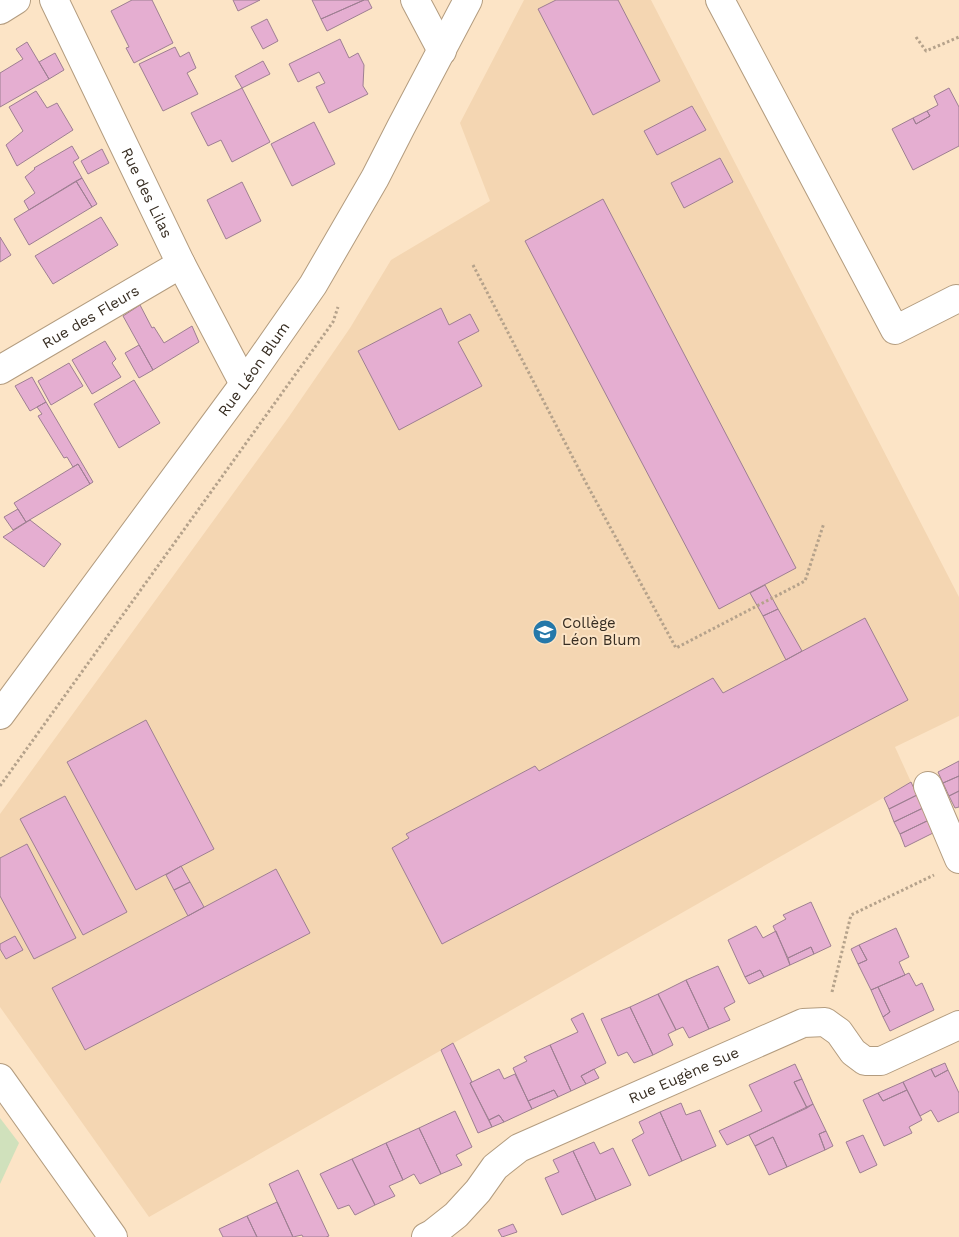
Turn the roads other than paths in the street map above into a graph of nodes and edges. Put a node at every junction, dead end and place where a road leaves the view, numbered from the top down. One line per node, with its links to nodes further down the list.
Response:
1 (16, 0): 6 (street)
2 (54, 0): 8 (street, Rue des Lilas)
3 (415, 0): 7 (street)
4 (468, 0): 7 (street, Rue Léon Blum)
5 (720, 0): 9 (street)
6 (0, 10)
7 (442, 51): 11 (street, Rue Léon Blum)
8 (181, 264): 10 (street, Rue des Fleurs); 11 (street, Rue des Lilas)
9 (956, 298)
10 (0, 370)
11 (244, 384): 12 (street, Rue Léon Blum)
12 (0, 715)
13 (928, 786): 14 (street)
14 (950, 865)
15 (959, 1025): 18 (street, Rue Eugène Sue)
16 (0, 1078): 17 (street)
17 (114, 1237)
18 (426, 1237)

